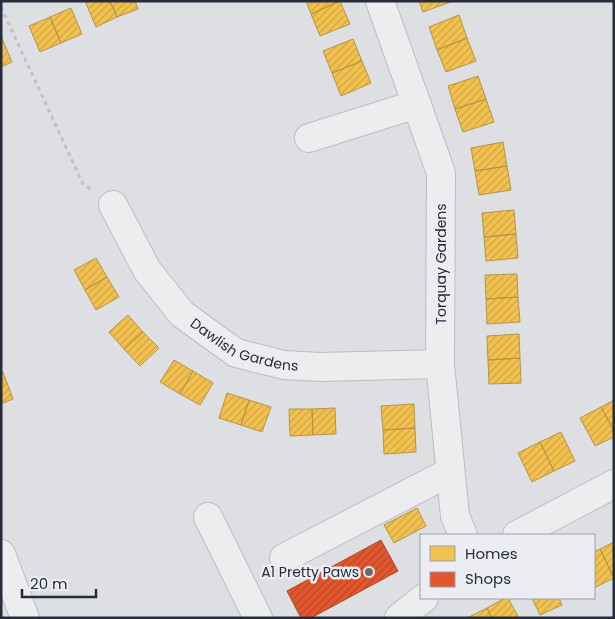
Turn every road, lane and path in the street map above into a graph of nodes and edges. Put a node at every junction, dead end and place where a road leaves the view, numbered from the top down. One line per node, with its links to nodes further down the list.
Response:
1 (380, 1): 3 (street, Torquay Gardens)
2 (1, 7): 5 (path)
3 (417, 104): 4 (street); 6 (street, Torquay Gardens)
4 (309, 138)
5 (113, 205): 6 (street, Dawlish Gardens)
6 (440, 364): 7 (street, Torquay Gardens)
7 (450, 472): 10 (street, Torquay Gardens); 13 (street)
8 (614, 484): 11 (street)
9 (208, 517): 17 (street)
10 (462, 534)
11 (519, 534)
12 (1, 554): 16 (street)
13 (284, 558)
14 (423, 599): 15 (street)
15 (402, 617)
16 (25, 618)
17 (258, 618)

